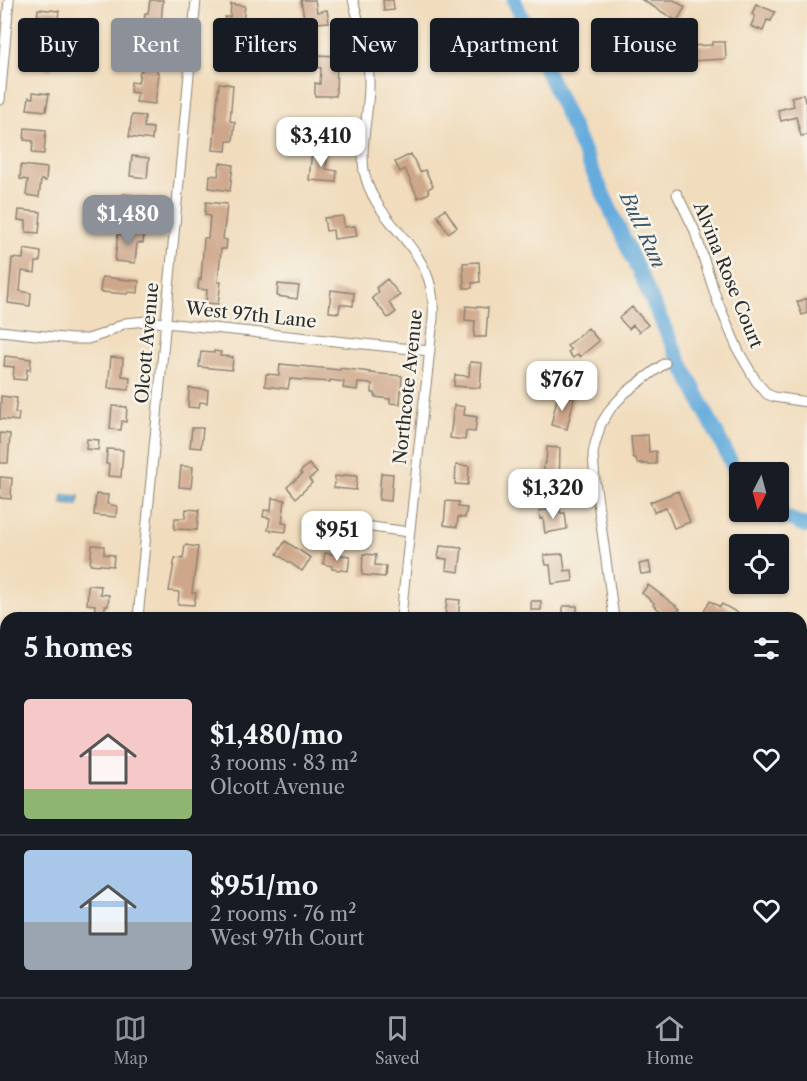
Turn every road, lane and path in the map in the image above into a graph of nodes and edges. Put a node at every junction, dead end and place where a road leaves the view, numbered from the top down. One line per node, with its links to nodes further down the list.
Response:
1 (9, 0): 4 (street)
2 (196, 0): 6 (street, Olcott Avenue)
3 (353, 0): 8 (street, Northcote Avenue)
4 (0, 99)
5 (677, 194): 10 (street, Alvina Rose Court)
6 (165, 322): 7 (street, West 97th Lane); 8 (street, West 97th Lane); 13 (street, Olcott Avenue)
7 (0, 331)
8 (430, 351): 12 (street, Northcote Avenue)
9 (665, 363): 15 (street)
10 (807, 402)
11 (320, 520): 12 (street)
12 (410, 532): 14 (street, Northcote Avenue)
13 (139, 612)
14 (402, 612)
15 (613, 612)

